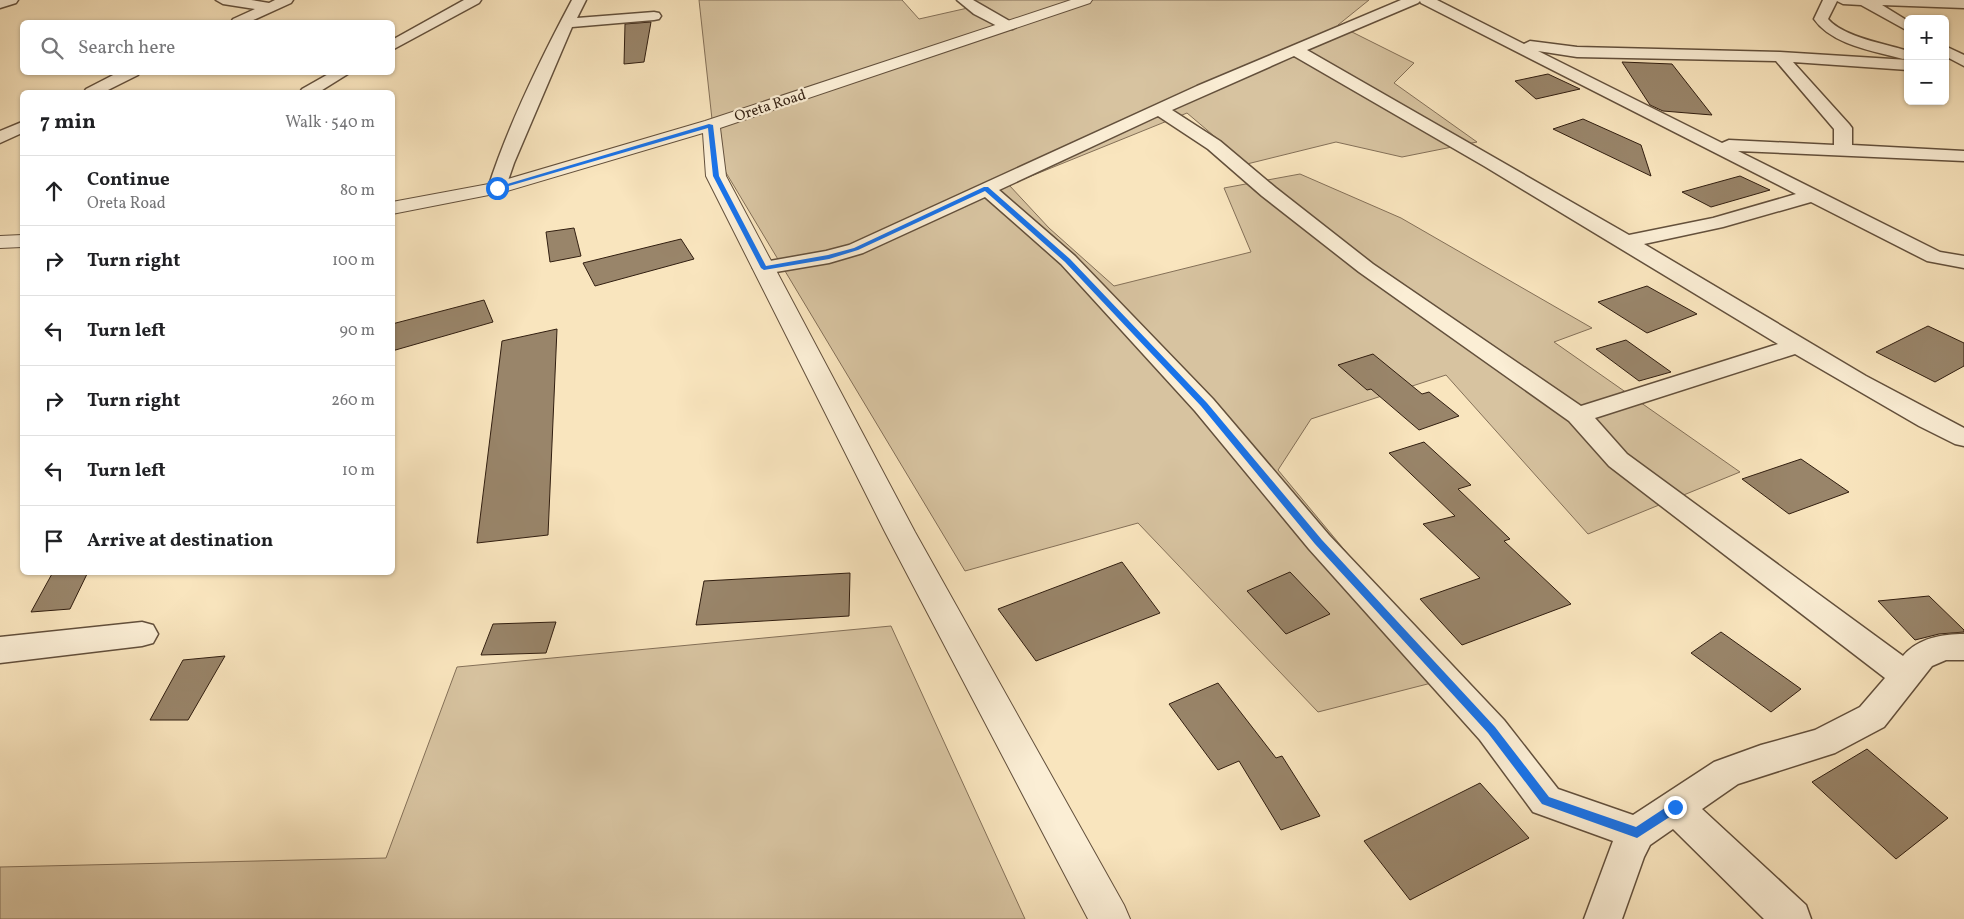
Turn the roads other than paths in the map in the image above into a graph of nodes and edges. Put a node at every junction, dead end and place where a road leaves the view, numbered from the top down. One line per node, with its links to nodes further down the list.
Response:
1 (11, 0): 13 (street)
2 (223, 0): 15 (street)
3 (286, 0): 15 (street)
4 (474, 0): 22 (street)
5 (579, 0): 18 (street)
6 (964, 0): 20 (street)
7 (1085, 0): 20 (street, Oreta Road)
8 (1413, 0): 23 (street)
9 (1426, 0): 21 (street)
10 (1830, 0): 25 (street)
11 (1843, 0): 12 (street)
12 (1864, 1): 14 (street); 19 (street)
13 (0, 4)
14 (1964, 4)
15 (272, 7): 17 (street)
16 (654, 16): 18 (street)
17 (243, 20)
18 (568, 23): 44 (street)
19 (1904, 25)
20 (1008, 26): 38 (street, Oreta Road)
21 (1507, 41): 26 (street); 46 (street)
22 (395, 44)
23 (1295, 50): 37 (street); 50 (street)
24 (1949, 52): 27 (street)
25 (1904, 54)
26 (1780, 57): 28 (street); 42 (street)
27 (1964, 61)
28 (1904, 65)
29 (1949, 68): 30 (street)
30 (1964, 68)
31 (1949, 69): 32 (street)
32 (1964, 74)
33 (126, 75): 35 (street)
34 (339, 75): 36 (street)
35 (96, 90)
36 (312, 90)
37 (1159, 109): 45 (street); 54 (street)
38 (710, 125): 44 (street, Oreta Road); 52 (street)
39 (20, 128): 40 (street)
40 (0, 138)
41 (1729, 145): 42 (street)
42 (1843, 150): 43 (street)
43 (1964, 156)
44 (497, 188): 47 (street, Oreta Road)
45 (986, 188): 52 (street); 61 (street)
46 (1811, 196): 50 (street); 51 (street)
47 (395, 207)
48 (20, 241): 49 (street)
49 (0, 242)
50 (1626, 242): 53 (street)
51 (1964, 262)
52 (764, 268): 62 (street)
53 (1798, 345): 54 (street); 55 (street)
54 (1578, 415): 59 (street)
55 (1964, 438)
56 (142, 634): 58 (street)
57 (1964, 647): 59 (street)
58 (0, 650)
59 (1906, 676): 60 (street)
60 (1675, 807): 61 (street); 64 (street)
61 (1637, 833): 63 (street)
62 (1110, 919)
63 (1604, 919)
64 (1792, 919)

